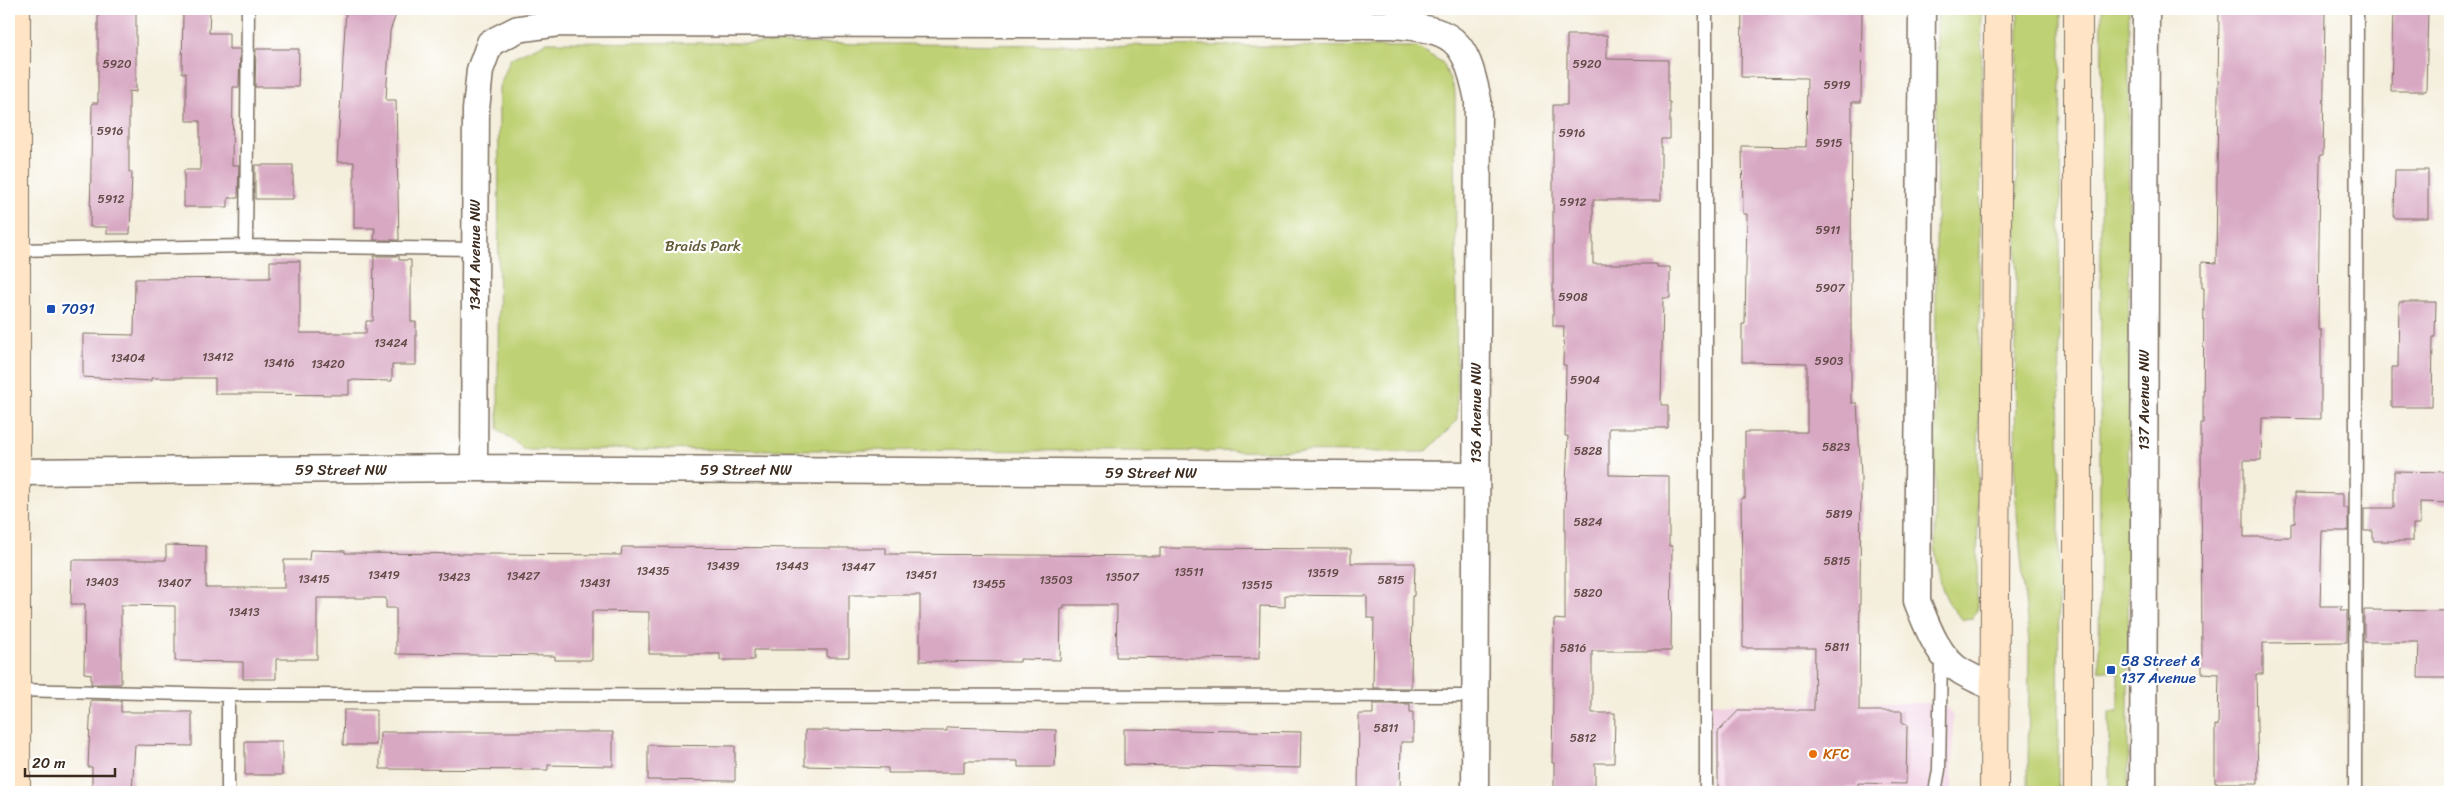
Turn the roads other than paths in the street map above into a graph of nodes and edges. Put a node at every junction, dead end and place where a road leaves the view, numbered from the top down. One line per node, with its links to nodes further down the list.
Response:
1 (248, 9): 10 (lane)
2 (1706, 9): 24 (lane)
3 (1922, 9): 16 (street)
4 (1998, 9): 17 (main road)
5 (2078, 9): 27 (main road)
6 (2146, 9): 28 (street, 137 Avenue NW)
7 (2357, 9): 29 (lane)
8 (985, 16): 11 (street, 134A Avenue NW); 15 (street, 136 Avenue NW)
9 (14, 19): 12 (main road)
10 (246, 246): 11 (lane); 12 (lane)
11 (475, 248): 13 (street, 134A Avenue NW)
12 (13, 250): 14 (main road)
13 (474, 468): 14 (street, 59 Street NW); 15 (street, 59 Street NW)
14 (16, 472): 18 (main road)
15 (1476, 475): 20 (street, 136 Avenue NW)
16 (1941, 650): 17 (street); 25 (lane)
17 (1994, 688): 26 (main road)
18 (16, 690): 19 (lane); 21 (main road)
19 (228, 695): 20 (lane); 22 (lane)
20 (1476, 696): 23 (street, 136 Avenue NW)
21 (16, 792)
22 (228, 792)
23 (1475, 792)
24 (1706, 792)
25 (1935, 792)
26 (1994, 792)
27 (2078, 792)
28 (2143, 792)
29 (2354, 792)

